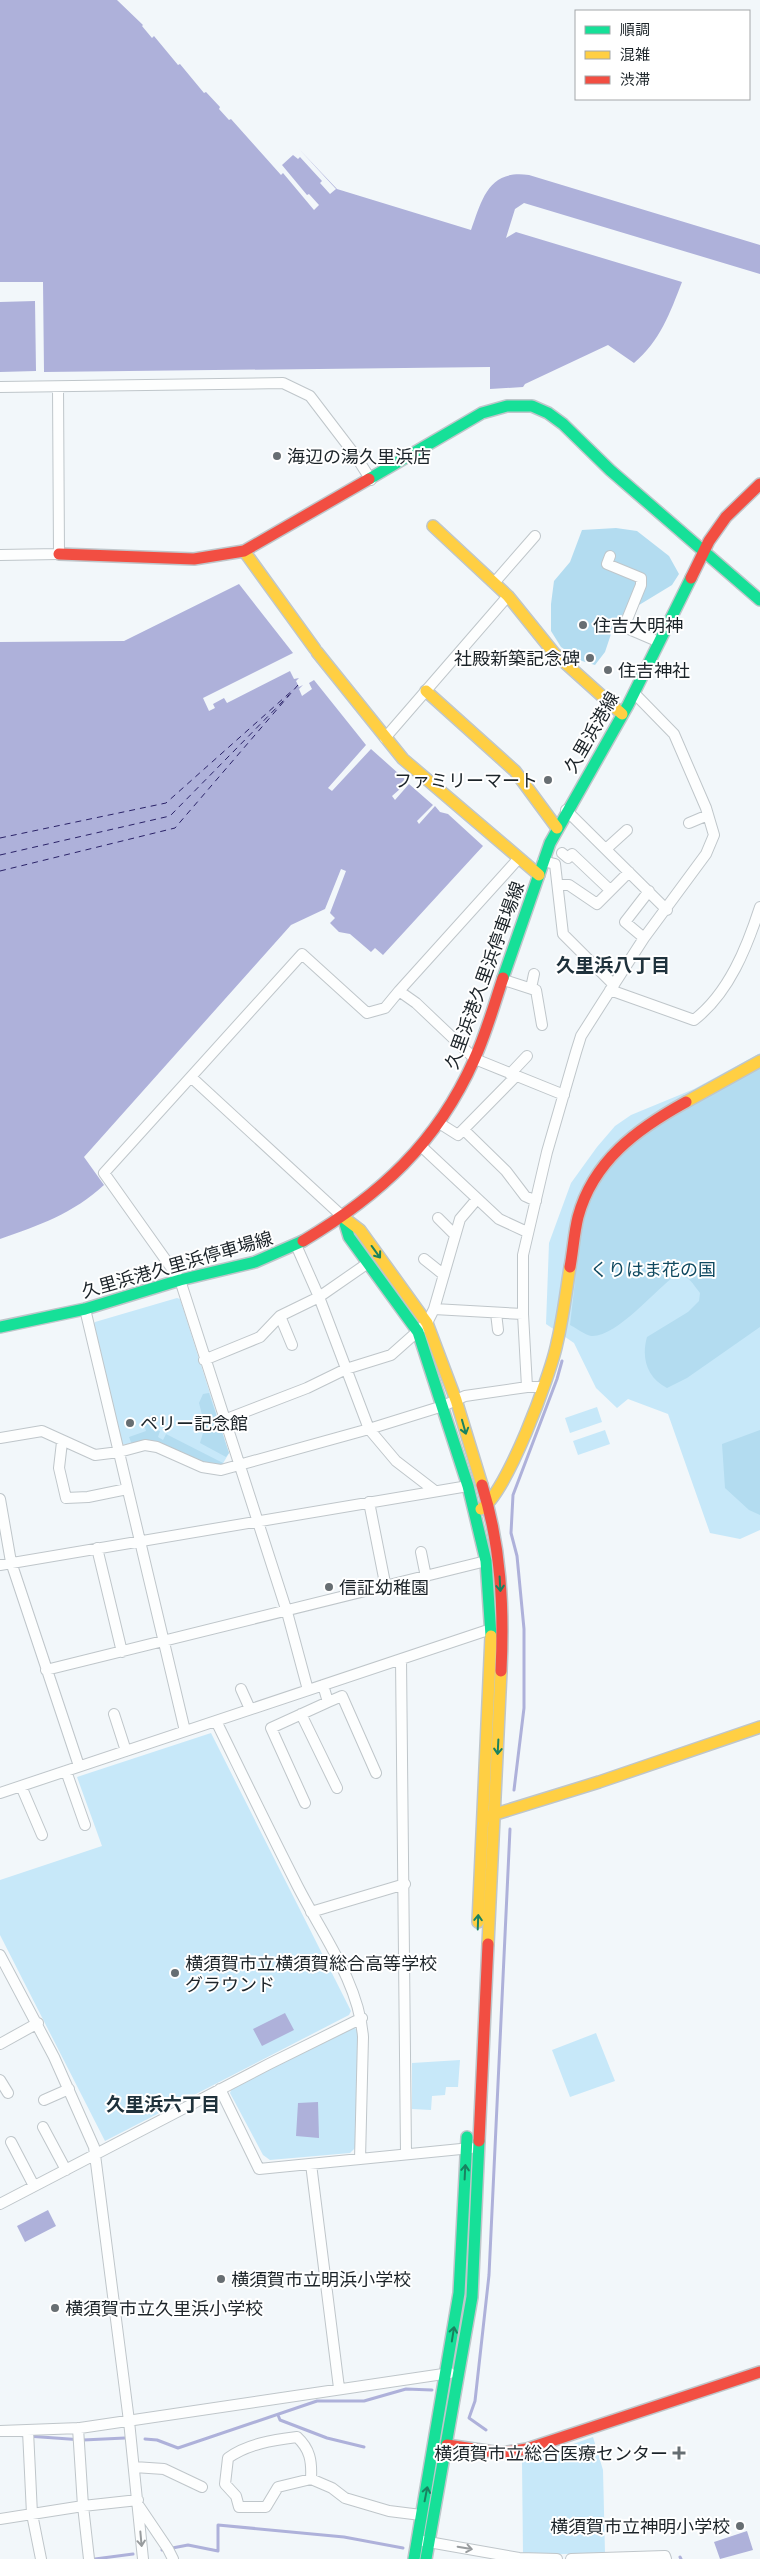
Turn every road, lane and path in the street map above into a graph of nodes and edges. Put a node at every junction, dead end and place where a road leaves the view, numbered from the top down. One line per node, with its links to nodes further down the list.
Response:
1 (58, 387): 2 (street); 3 (street); 9 (street)
2 (0, 388)
3 (371, 480): 7 (street); 8 (street)
4 (760, 484): 7 (street, 久里浜港線)
5 (432, 526): 12 (street)
6 (536, 536): 12 (street)
7 (704, 548): 14 (street); 15 (street, 久里浜港線)
8 (244, 551): 9 (street); 19 (street)
9 (59, 554): 10 (street)
10 (0, 555)
11 (610, 556): 15 (street)
12 (494, 583): 13 (street)
13 (508, 596): 16 (street); 18 (street)
14 (760, 600)
15 (659, 642): 17 (street, 久里浜港線)
16 (426, 691): 19 (street); 23 (street)
17 (634, 693): 18 (street, 久里浜港線); 21 (street)
18 (622, 714): 20 (street, 久里浜港線)
19 (385, 738): 27 (street)
20 (566, 810): 23 (street, 久里浜港線); 25 (street)
21 (708, 815): 22 (street); 35 (street)
22 (689, 823)
23 (557, 828): 28 (street, 久里浜港線)
24 (627, 830): 25 (street)
25 (606, 849): 29 (street)
26 (562, 853): 32 (street)
27 (519, 858): 30 (street); 41 (street)
28 (543, 860): 30 (street, 久里浜港線); 31 (street)
29 (629, 872): 32 (street); 33 (street)
30 (538, 874): 38 (street, 久里浜港久里浜停車場線)
31 (559, 885): 32 (street); 39 (street)
32 (610, 890)
33 (649, 891): 35 (street); 36 (street)
34 (760, 907): 39 (street)
35 (667, 910): 36 (street)
36 (644, 938): 39 (street)
37 (534, 974): 40 (street)
38 (504, 980): 40 (street); 44 (street, 久里浜港久里浜停車場線)
39 (612, 987): 48 (street)
40 (536, 990): 42 (street)
41 (399, 991): 44 (street); 47 (street)
42 (542, 1025)
43 (527, 1056): 46 (street)
44 (475, 1059): 46 (street); 49 (street, 久里浜港久里浜停車場線)
45 (760, 1061): 77 (street)
46 (513, 1075): 48 (street); 50 (street)
47 (191, 1076): 54 (street); 62 (street)
48 (564, 1095): 53 (street)
49 (439, 1123): 50 (street); 51 (street, 久里浜港久里浜停車場線)
50 (464, 1130): 53 (street)
51 (422, 1147): 52 (street); 54 (street, 久里浜港久里浜停車場線)
52 (477, 1199): 56 (street); 57 (street)
53 (536, 1201): 56 (street)
54 (343, 1217): 58 (street, 久里浜港久里浜停車場線); 60 (street); 69 (street, one-way to 69)
55 (438, 1218): 57 (street)
56 (527, 1232): 67 (street)
57 (455, 1235): 61 (street)
58 (296, 1246): 62 (street, 久里浜港久里浜停車場線); 63 (street)
59 (424, 1259): 61 (street)
60 (368, 1263): 63 (street); 72 (street)
61 (444, 1276): 65 (street)
62 (180, 1280): 64 (street, 久里浜港久里浜停車場線); 74 (street)
63 (319, 1297): 68 (street); 75 (street)
64 (85, 1309): 70 (street, 久里浜港久里浜停車場線); 84 (street)
65 (434, 1309): 66 (street); 69 (street)
66 (496, 1313): 67 (street); 71 (street)
67 (523, 1314): 76 (street)
68 (280, 1316): 73 (street); 74 (street)
69 (427, 1323): 72 (street); 78 (street)
70 (0, 1327)
71 (498, 1330)
72 (418, 1332): 75 (street); 79 (street)
73 (292, 1344)
74 (204, 1360): 80 (street)
75 (346, 1369): 80 (street); 81 (street)
76 (527, 1387): 77 (street); 78 (street)
77 (540, 1387): 91 (street)
78 (456, 1400): 79 (street); 91 (street, one-way to 91)
79 (443, 1406): 81 (street); 86 (street)
80 (224, 1420): 85 (street)
81 (369, 1429): 85 (street); 88 (street)
82 (0, 1438): 83 (street)
83 (62, 1442): 84 (street); 87 (street)
84 (119, 1452): 85 (street); 87 (street)
85 (239, 1467): 93 (street)
86 (468, 1486): 88 (street); 92 (street)
87 (127, 1489): 94 (street)
88 (435, 1491): 90 (street)
89 (0, 1499): 98 (street)
90 (369, 1502): 93 (street); 101 (street)
91 (488, 1505): 92 (street); 126 (street, one-way to 126)
92 (476, 1513): 97 (street)
93 (256, 1522): 94 (street); 102 (street)
94 (141, 1542): 95 (street); 104 (street)
95 (97, 1548): 98 (street); 105 (street)
96 (421, 1552): 100 (street)
97 (486, 1561): 100 (street); 103 (street)
98 (11, 1562): 99 (street); 107 (street)
99 (0, 1565)
100 (426, 1577): 101 (street)
101 (386, 1588): 102 (street)
102 (287, 1612): 104 (street); 110 (street)
103 (491, 1629): 106 (street); 127 (street)
104 (164, 1642): 105 (street); 117 (street)
105 (122, 1652): 107 (street)
106 (401, 1659): 108 (street); 130 (street)
107 (46, 1670): 119 (street)
108 (322, 1685): 110 (street); 111 (street)
109 (241, 1689): 112 (street)
110 (308, 1690): 112 (street)
111 (328, 1702): 114 (street); 121 (street)
112 (250, 1709): 115 (street)
113 (114, 1714): 118 (street)
114 (301, 1714): 123 (street); 125 (street)
115 (216, 1721): 117 (street); 131 (street)
116 (760, 1726): 126 (street)
117 (185, 1731): 118 (street)
118 (126, 1751): 119 (street)
119 (79, 1766): 120 (street)
120 (66, 1771): 122 (street); 128 (street)
121 (376, 1773)
122 (21, 1786): 124 (street); 129 (street)
123 (337, 1788)
124 (0, 1793)
125 (305, 1803)
126 (494, 1815): 127 (street); 143 (street)
127 (482, 1818): 143 (street, one-way to 127)
128 (85, 1824)
129 (42, 1835)
130 (405, 1884): 131 (street); 144 (street)
131 (311, 1912): 133 (street)
132 (0, 1955): 134 (street)
133 (362, 2018): 137 (street); 146 (street)
134 (38, 2024): 135 (street); 138 (street)
135 (0, 2044)
136 (0, 2080): 139 (street)
137 (220, 2088): 145 (street); 147 (street)
138 (68, 2090): 140 (street); 145 (street)
139 (8, 2093)
140 (44, 2100)
141 (43, 2127): 148 (street)
142 (11, 2142): 149 (street)
143 (472, 2148): 144 (street); 151 (street); 153 (street, one-way to 143)
144 (406, 2154): 146 (street)
145 (95, 2155): 148 (street); 155 (street)
146 (360, 2159): 147 (street)
147 (311, 2164): 154 (street)
148 (66, 2170): 149 (street)
149 (34, 2186): 150 (street)
150 (0, 2204)
151 (459, 2372): 153 (street); 160 (street)
152 (760, 2372): 160 (street)
153 (447, 2374): 154 (street); 159 (street)
154 (339, 2388): 155 (street)
155 (129, 2421): 156 (street); 161 (street)
156 (78, 2428): 158 (street); 165 (street)
157 (0, 2431): 158 (street)
158 (28, 2431): 166 (street)
159 (435, 2443): 160 (street); 167 (street, one-way to 159)
160 (447, 2445): 170 (street)
161 (134, 2468): 163 (street); 164 (street)
162 (311, 2479): 162 (street); 167 (street)
163 (202, 2487)
164 (138, 2503): 165 (street); 173 (street, one-way to 173); 174 (street)
165 (83, 2506): 166 (street); 172 (street)
166 (32, 2514): 168 (street); 171 (street)
167 (422, 2515): 169 (street)
168 (0, 2519)
169 (417, 2540): 170 (street); 175 (street)
170 (429, 2542): 176 (street); 177 (street, one-way to 177)
171 (41, 2559)
172 (89, 2559)
173 (143, 2559)
174 (173, 2559)
175 (414, 2559)
176 (426, 2559)
177 (556, 2559)
178 (571, 2559): 179 (street)
179 (666, 2559)

